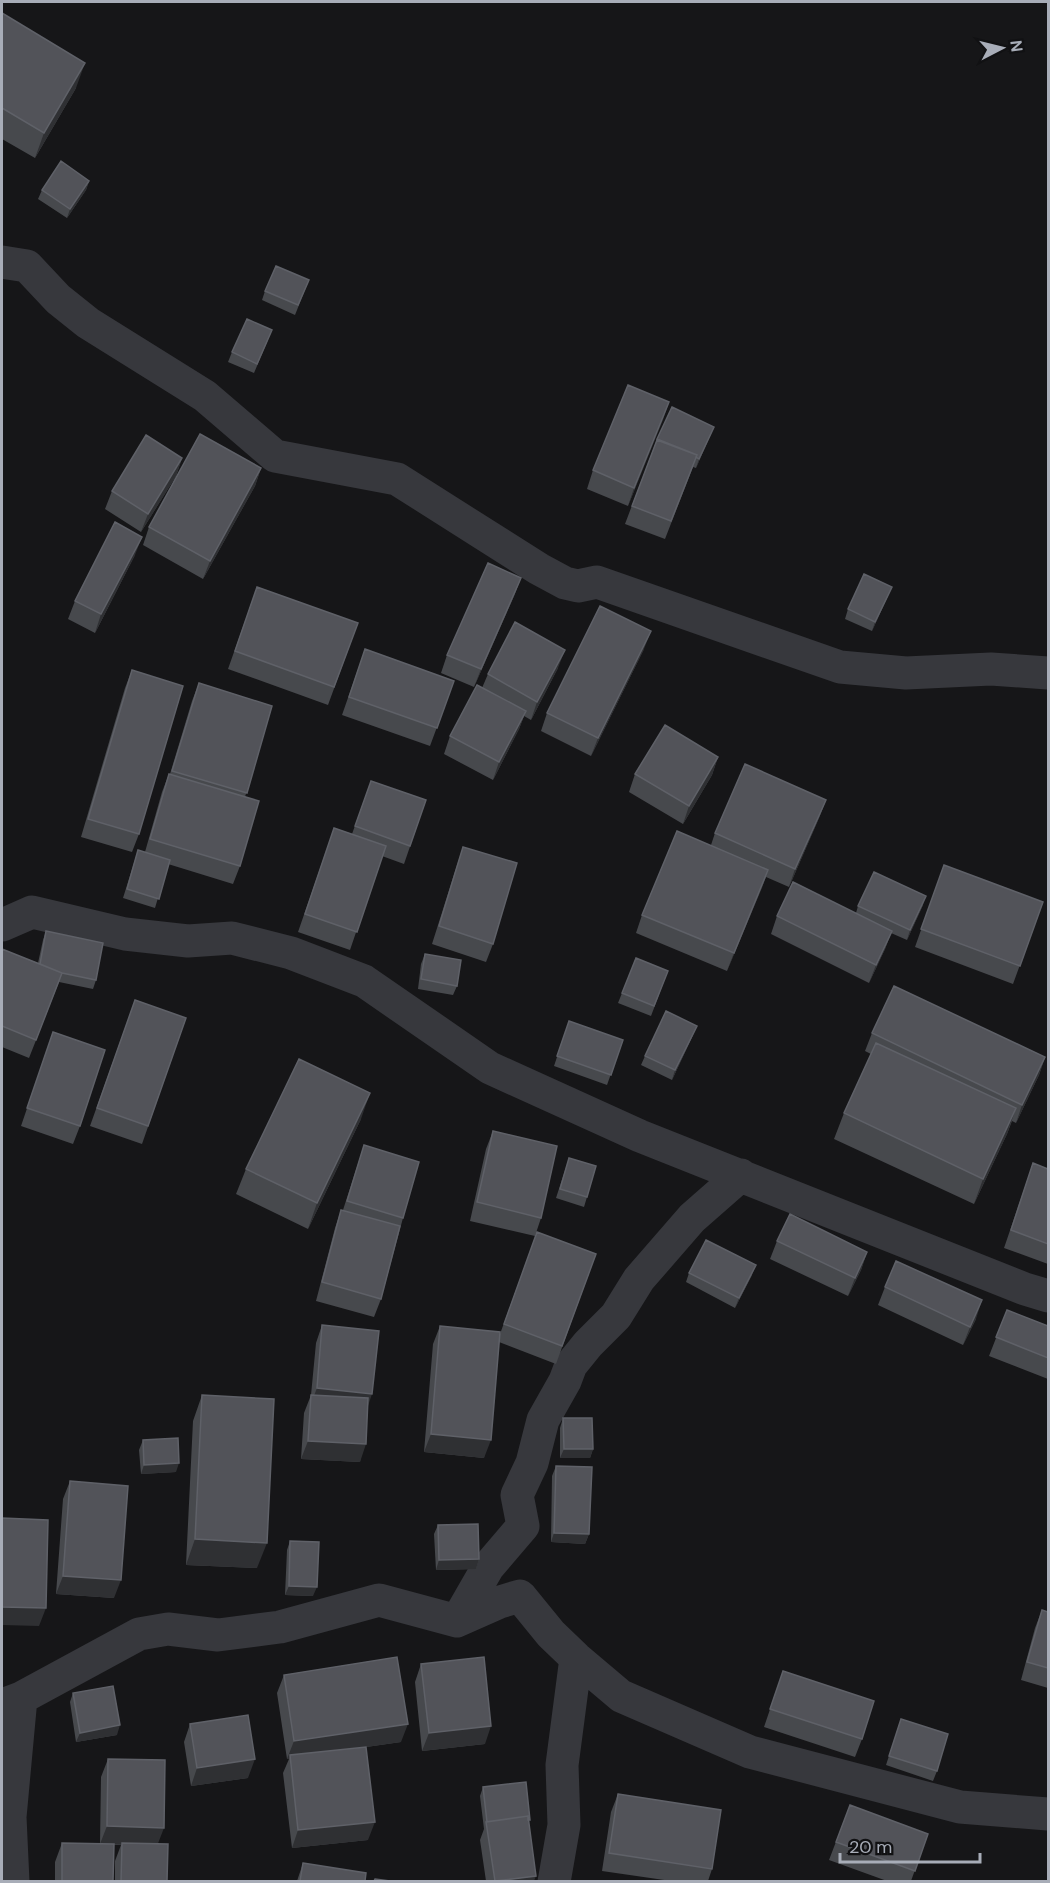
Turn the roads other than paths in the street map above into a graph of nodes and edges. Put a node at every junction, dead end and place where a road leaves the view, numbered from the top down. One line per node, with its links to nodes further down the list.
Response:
1 (2, 262): 2 (street)
2 (1048, 673)
3 (2, 925): 4 (street)
4 (741, 1175): 5 (street); 6 (street)
5 (1048, 1296)
6 (457, 1621): 7 (street); 9 (street)
7 (576, 1658): 8 (street); 10 (street)
8 (621, 1696): 10 (street); 11 (street)
9 (11, 1702): 12 (street)
10 (567, 1723): 13 (street)
11 (1048, 1814)
12 (14, 1881)
13 (554, 1881)

